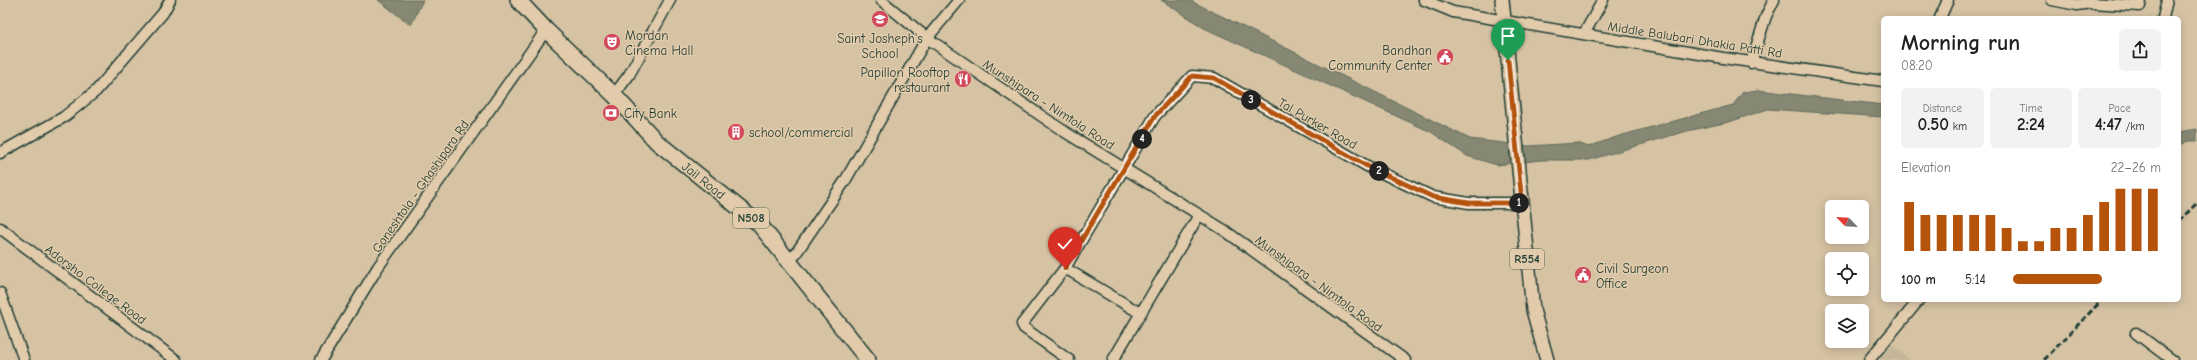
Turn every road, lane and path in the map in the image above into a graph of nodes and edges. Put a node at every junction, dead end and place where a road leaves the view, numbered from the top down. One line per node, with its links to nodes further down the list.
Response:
1 (170, 0): 23 (street)
2 (518, 0): 17 (highway, N508)
3 (670, 0): 22 (street)
4 (881, 0): 19 (street, Munshipara - Nimtola Road)
5 (959, 0): 19 (street)
6 (1424, 0): 16 (street, Middle Balubari Dhakia Patti Rd)
7 (1502, 0): 16 (main road, R554)
8 (1603, 0): 18 (street)
9 (1774, 0): 20 (street)
10 (1948, 0): 14 (street)
11 (2052, 0): 12 (street)
12 (2141, 0)
13 (2167, 0): 15 (street)
14 (1941, 16)
15 (2163, 16)
16 (1504, 20): 18 (street, Middle Balubari Dhakia Patti Rd); 25 (main road, R554)
17 (546, 30): 22 (highway, N508); 37 (street, Goneshtola - Ghashipara Rd)
18 (1584, 34): 20 (street, Middle Balubari Dhakia Patti Rd)
19 (927, 38): 24 (street, Munshipara - Nimtola Road); 28 (street)
20 (1751, 63): 21 (street, Middle Balubari Dhakia Patti Rd)
21 (1881, 81)
22 (614, 95): 28 (highway, Jail Road / N508)
23 (0, 153)
24 (1124, 168): 25 (street, Tal Purker Road); 26 (street, Munshipara - Nimtola Road); 29 (street)
25 (1522, 203): 34 (main road, R554)
26 (1199, 214): 32 (street); 41 (street, Munshipara - Nimtola Road)
27 (0, 228): 36 (street, Adorsho College Road)
28 (790, 262): 38 (highway, Jail Road / N508)
29 (1065, 268): 32 (street); 39 (street)
30 (0, 293): 35 (street)
31 (1917, 302): 42 (street)
32 (1140, 313): 40 (street)
33 (2136, 333): 43 (street)
34 (1544, 356)
35 (24, 360)
36 (176, 360)
37 (321, 360)
38 (868, 360)
39 (1069, 360)
40 (1113, 360)
41 (1405, 360)
42 (1869, 360)
43 (2172, 360)

